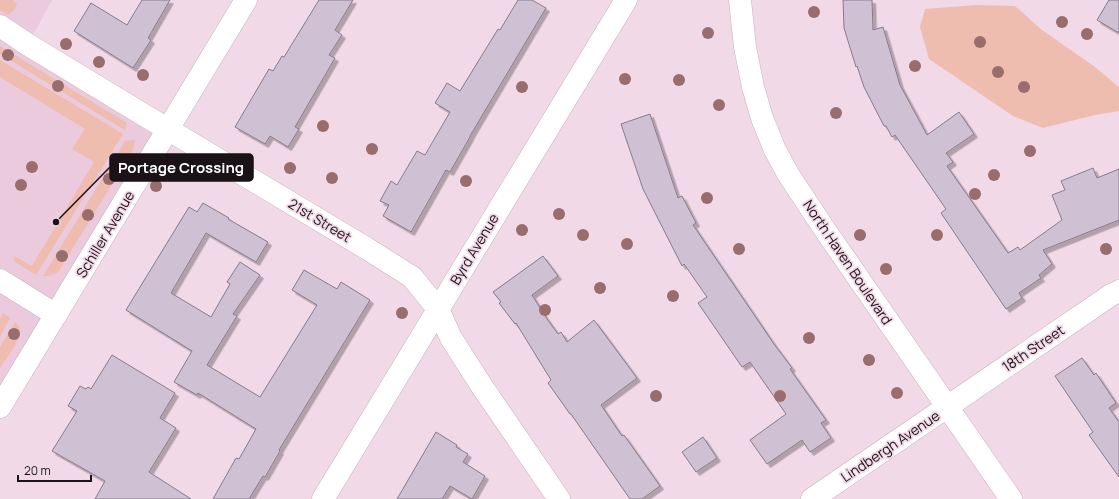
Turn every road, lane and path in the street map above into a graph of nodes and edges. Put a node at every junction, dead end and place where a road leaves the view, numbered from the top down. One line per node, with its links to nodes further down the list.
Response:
1 (246, 0): 5 (street, Schiller Avenue)
2 (626, 0): 8 (street, Byrd Avenue)
3 (740, 0): 10 (street, North Haven Boulevard)
4 (0, 26): 5 (street, 21st Street)
5 (168, 129): 8 (street, 21st Street); 9 (street, Schiller Avenue)
6 (0, 280): 9 (street)
7 (1119, 291): 10 (street, 18th Street)
8 (438, 309): 12 (street, Byrd Avenue); 13 (street, 21st Street)
9 (56, 315): 11 (street, Schiller Avenue)
10 (947, 406): 14 (street, Lindbergh Avenue); 15 (street, North Haven Boulevard)
11 (0, 407)
12 (323, 499)
13 (559, 499)
14 (812, 499)
15 (1011, 499)

